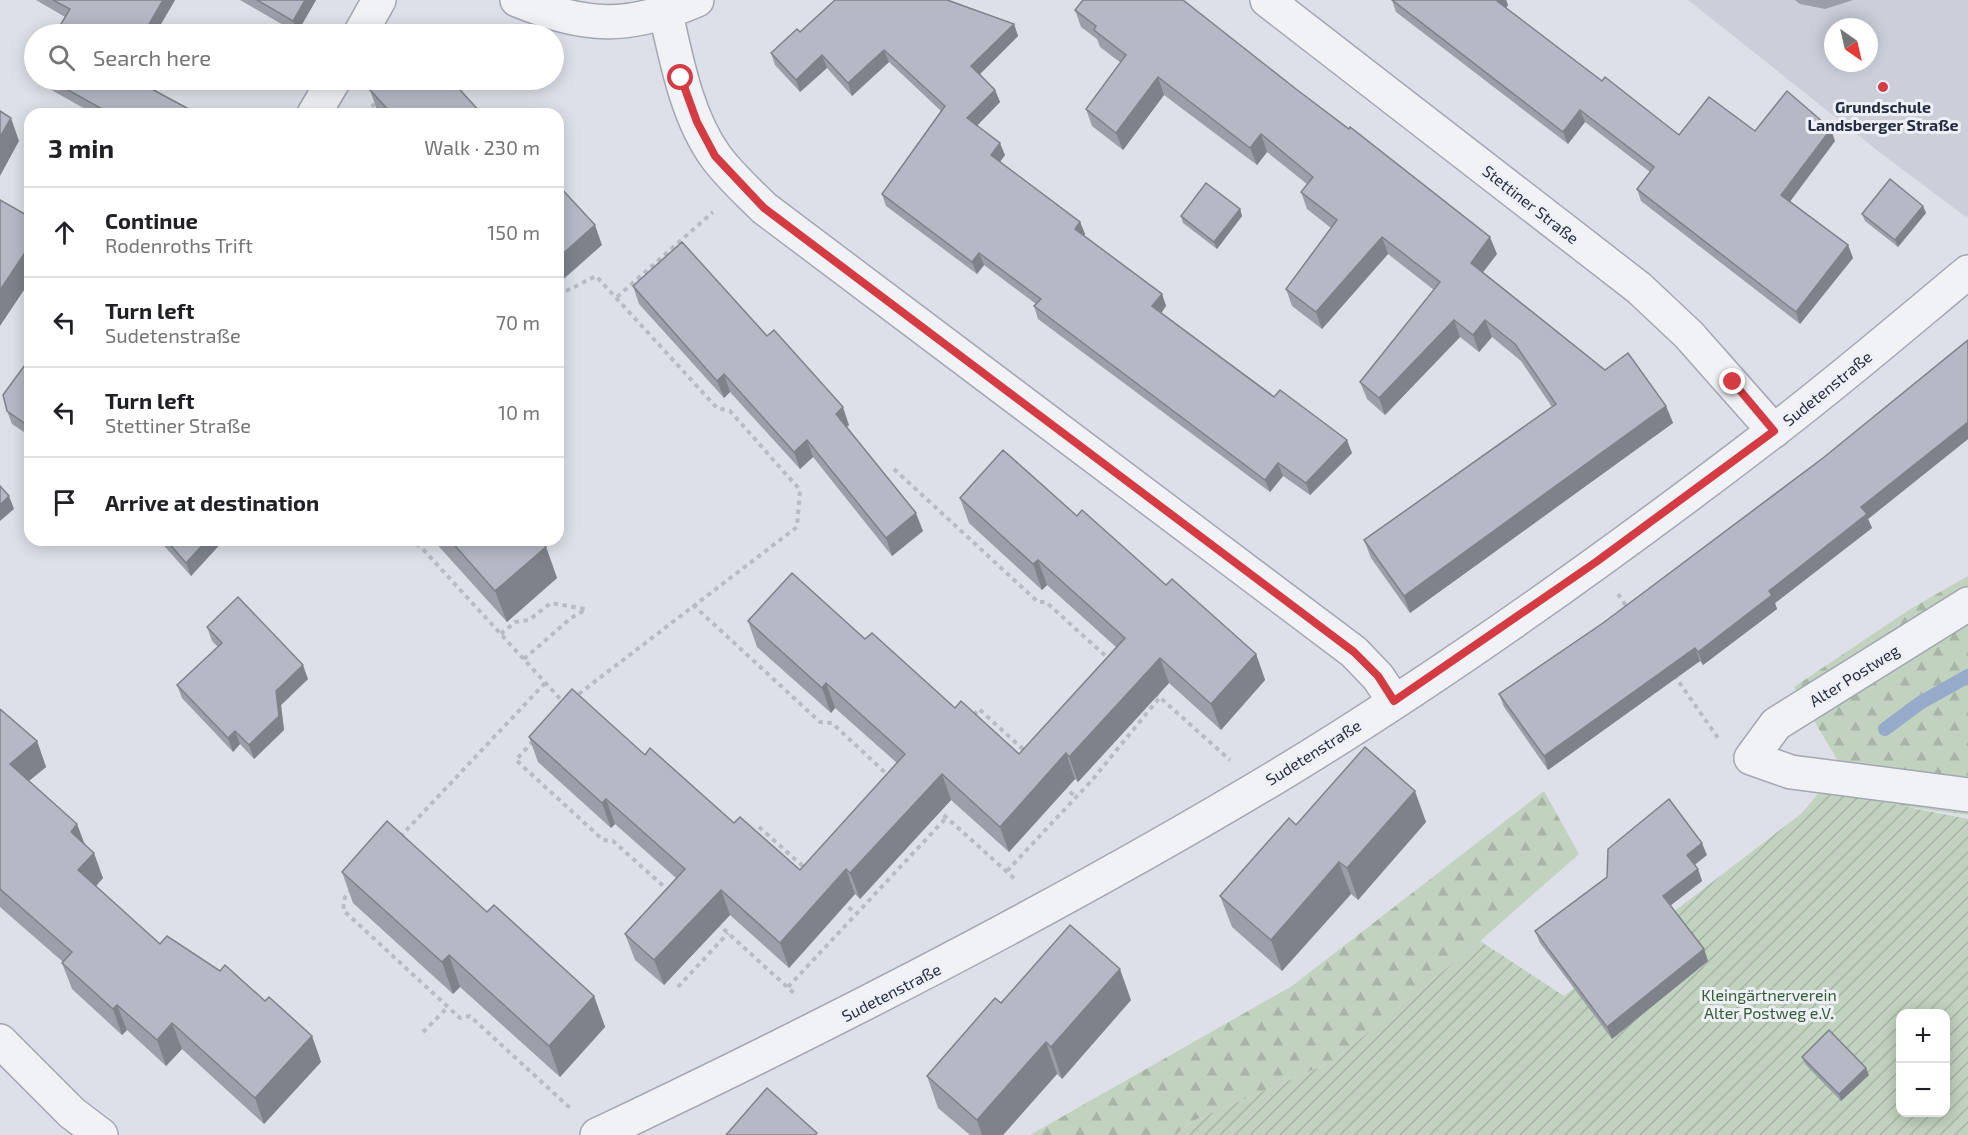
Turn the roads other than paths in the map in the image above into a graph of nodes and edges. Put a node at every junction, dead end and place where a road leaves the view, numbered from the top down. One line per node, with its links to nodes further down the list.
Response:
1 (379, 0): 6 (street)
2 (518, 0): 5 (street)
3 (697, 0): 5 (street)
4 (1267, 0): 10 (street, Stettiner Straße)
5 (666, 14): 12 (street)
6 (366, 24)
7 (328, 90): 8 (street)
8 (318, 108)
9 (1968, 272): 10 (street, Sudetenstraße)
10 (1774, 431): 12 (street, Sudetenstraße)
11 (1968, 604): 13 (street, Alter Postweg)
12 (1394, 701): 15 (street, Sudetenstraße)
13 (1968, 795)
14 (0, 1041): 16 (street)
15 (587, 1126)
16 (101, 1135)

